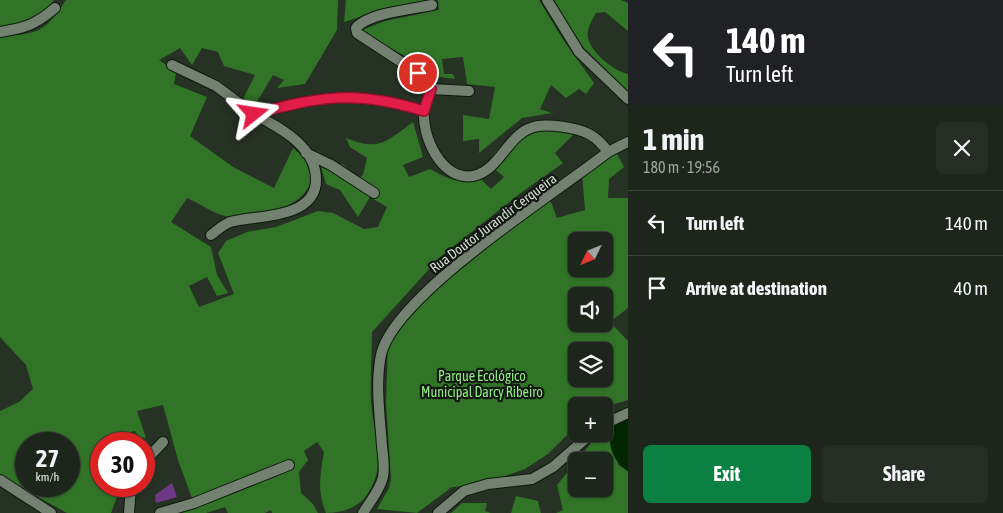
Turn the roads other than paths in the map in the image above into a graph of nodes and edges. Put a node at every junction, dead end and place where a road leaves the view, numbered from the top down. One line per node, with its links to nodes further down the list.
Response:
1 (547, 0): 8 (street)
2 (432, 6): 6 (street)
3 (55, 8): 4 (street)
4 (0, 32)
5 (172, 65): 10 (street)
6 (431, 89): 7 (street); 9 (street)
7 (469, 91)
8 (628, 99)
9 (424, 111): 10 (street); 13 (street)
10 (254, 114): 12 (street)
11 (628, 142): 13 (street, Rua Doutor Jurandir Cerqueira)
12 (306, 152): 14 (street); 15 (street)
13 (608, 152): 27 (street, Rua Doutor Jurandir Cerqueira)
14 (374, 193)
15 (211, 235)
16 (628, 413): 17 (street)
17 (613, 420)
18 (163, 442): 20 (street)
19 (582, 442): 28 (street)
20 (155, 450)
21 (289, 465): 26 (street)
22 (0, 480): 24 (street)
23 (131, 497): 25 (street)
24 (51, 513)
25 (130, 513)
26 (160, 513)
27 (363, 513)
28 (438, 513)

